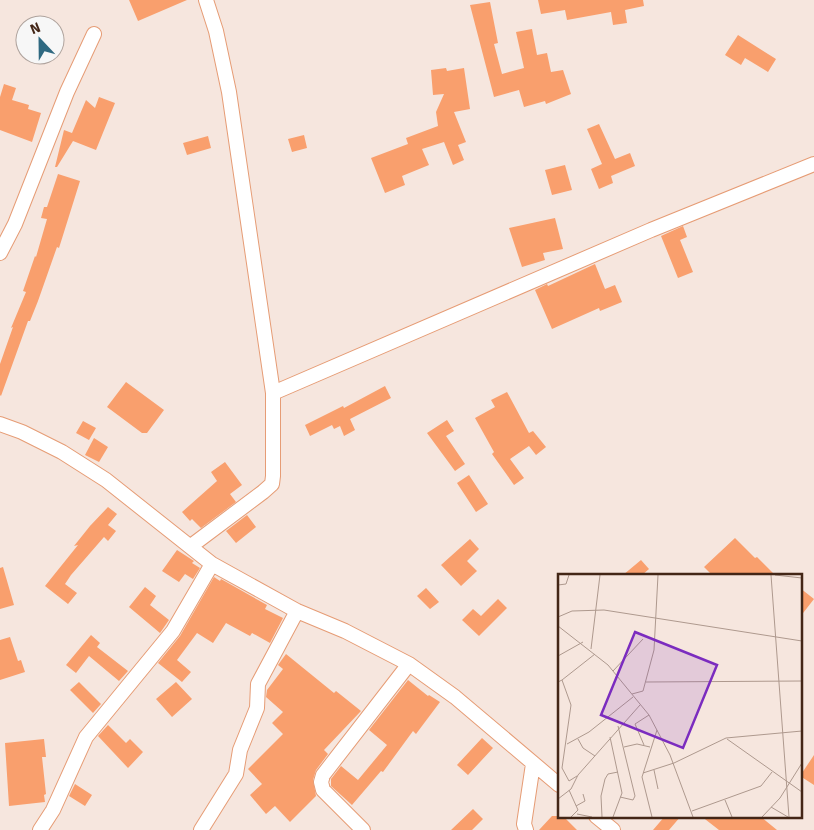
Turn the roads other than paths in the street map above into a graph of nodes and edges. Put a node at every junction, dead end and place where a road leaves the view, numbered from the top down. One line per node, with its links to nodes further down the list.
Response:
1 (206, 0): 5 (street)
2 (94, 34): 4 (street)
3 (814, 164): 5 (street)
4 (0, 252)
5 (273, 393): 7 (street)
6 (0, 424): 7 (street)
7 (192, 546): 8 (street)
8 (212, 564): 9 (street); 14 (street)
9 (296, 611): 10 (street); 15 (street)
10 (409, 664): 11 (street); 16 (street)
11 (533, 764): 12 (street); 17 (street)
12 (558, 784)
13 (598, 818): 18 (street)
14 (40, 830)
15 (201, 830)
16 (363, 830)
17 (526, 830)
18 (613, 830)

